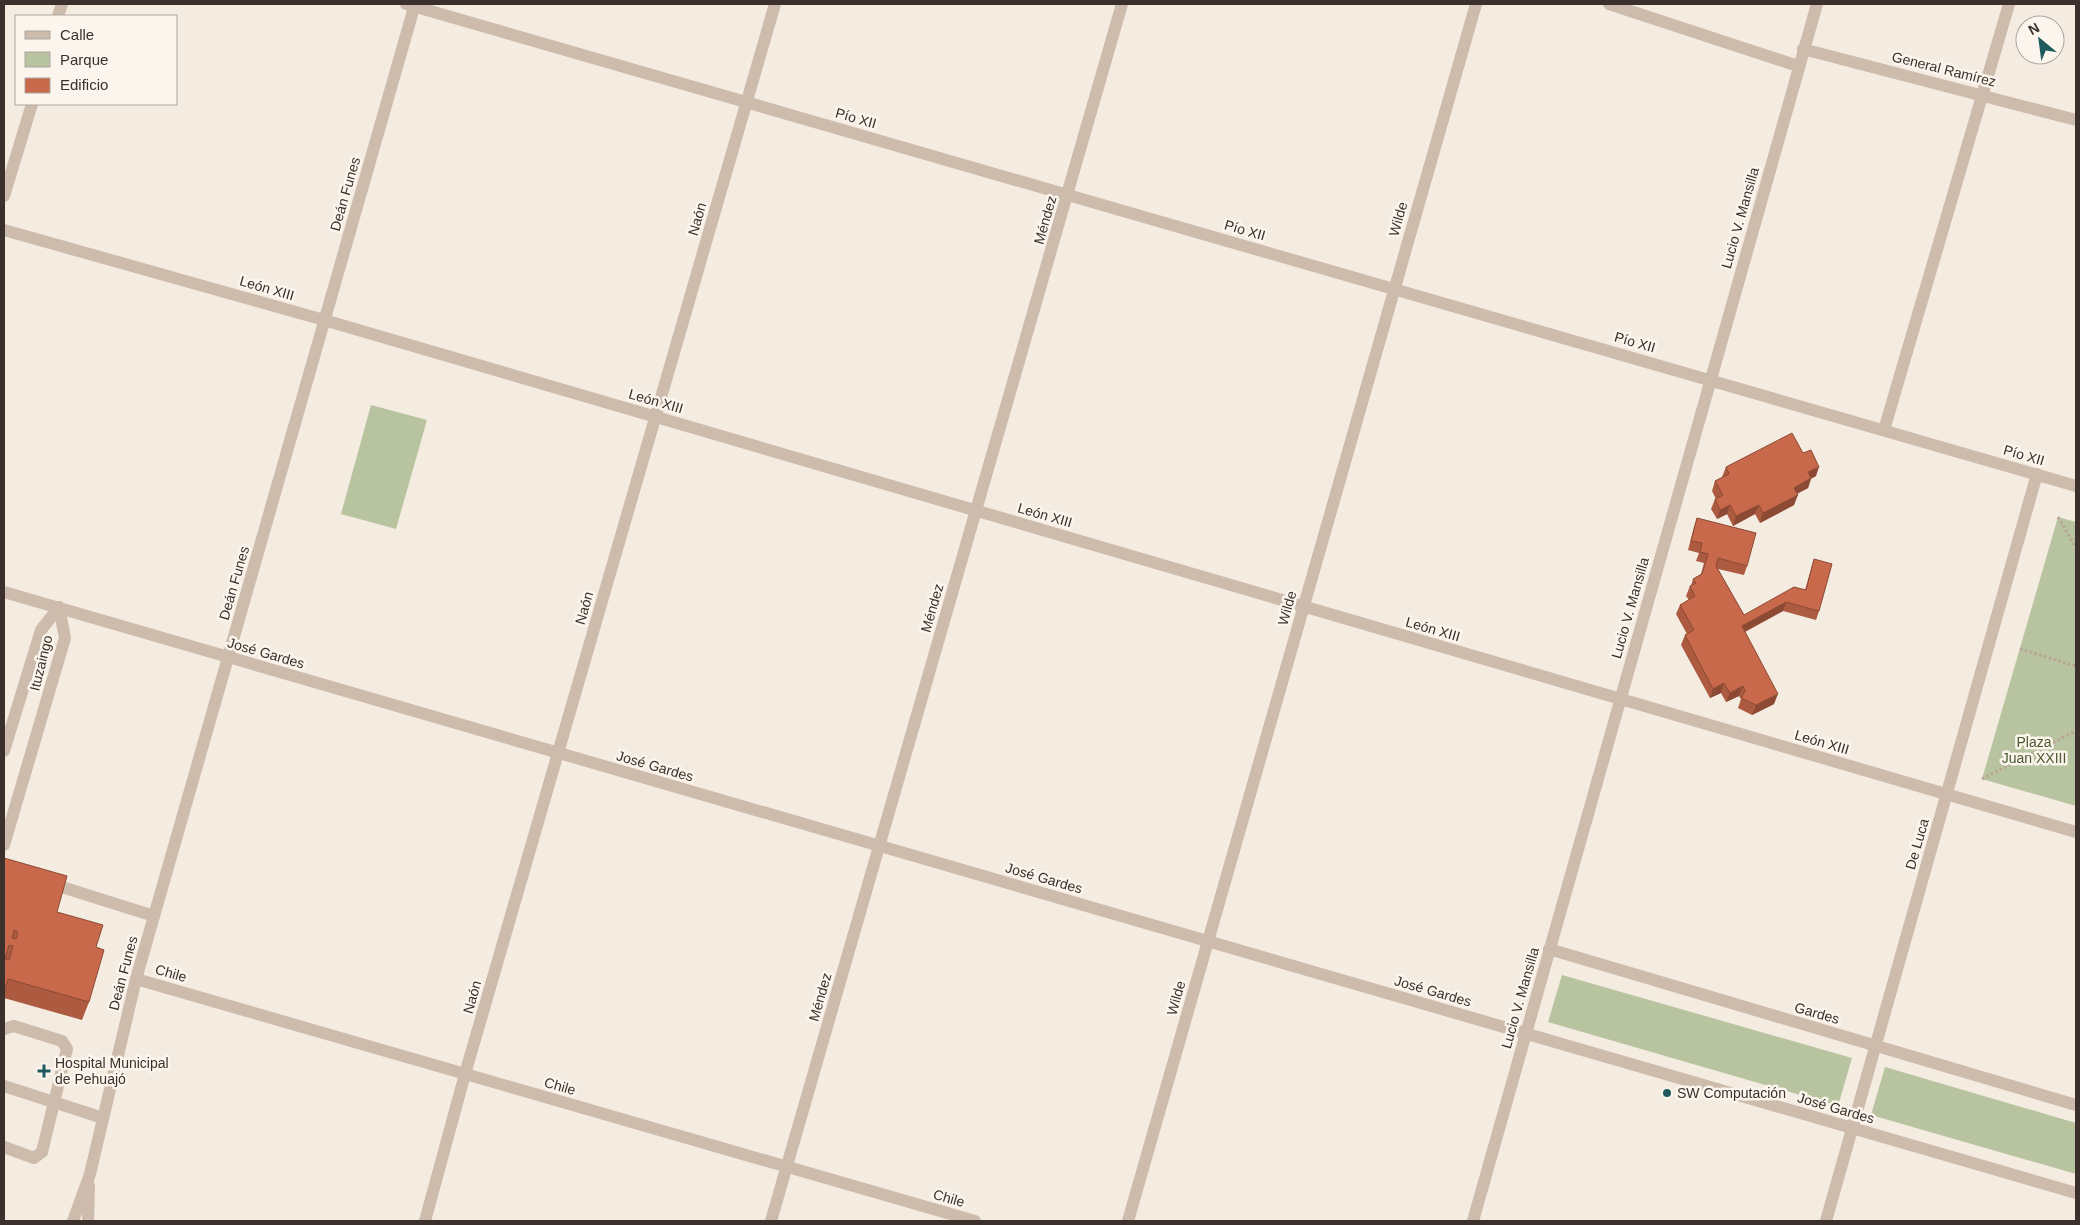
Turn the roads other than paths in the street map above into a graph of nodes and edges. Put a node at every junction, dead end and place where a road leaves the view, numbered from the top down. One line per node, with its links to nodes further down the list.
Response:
1 (412, 4): 11 (street, Pío XII); 18 (street, Deán Funes)
2 (775, 4): 11 (street, Naón)
3 (1122, 4): 14 (street, Méndez)
4 (1476, 4): 17 (street, Wilde)
5 (1609, 4): 9 (street)
6 (1817, 4): 8 (street, Lucio V. Mansilla)
7 (2009, 4): 10 (street)
8 (1803, 49): 9 (street, Lucio V. Mansilla); 10 (street, General Ramírez)
9 (1798, 66): 19 (street, Lucio V. Mansilla)
10 (1982, 94): 13 (street, General Ramírez); 21 (street)
11 (746, 102): 14 (street, Pío XII); 20 (street, Naón)
12 (32, 105): 15 (street)
13 (2076, 120)
14 (1068, 195): 17 (street, Pío XII); 24 (street, Méndez)
15 (4, 196)
16 (4, 230): 18 (street, León XIII)
17 (1394, 289): 19 (street, Pío XII); 26 (street, Wilde)
18 (324, 320): 20 (street, León XIII); 28 (street, Deán Funes)
19 (1710, 380): 21 (street, Pío XII); 29 (street, Lucio V. Mansilla)
20 (655, 417): 24 (street, León XIII); 31 (street, Naón)
21 (1884, 430): 22 (street, Pío XII)
22 (2037, 474): 23 (street, Pío XII); 32 (street, De Luca)
23 (2076, 486)
24 (976, 511): 26 (street, León XIII); 35 (street, Méndez)
25 (4, 592): 27 (street, José Gardes)
26 (1303, 606): 29 (street, León XIII); 38 (street, Wilde)
27 (59, 607): 28 (street, José Gardes); 30 (street, Ituzaingo); 34 (street, Ituzaingo)
28 (228, 658): 31 (street, José Gardes); 37 (street, Deán Funes)
29 (1620, 699): 32 (street, León XIII); 39 (street, Lucio V. Mansilla)
30 (4, 751)
31 (558, 753): 35 (street, José Gardes); 44 (street, Naón)
32 (1946, 794): 33 (street, León XIII); 43 (street, De Luca)
33 (2076, 832)
34 (4, 845)
35 (879, 846): 38 (street, José Gardes); 51 (street, Méndez)
36 (32, 878): 37 (street)
37 (154, 916): 40 (street, Deán Funes)
38 (1208, 941): 42 (street, José Gardes); 59 (street, Wilde)
39 (1549, 949): 42 (street, Lucio V. Mansilla); 43 (street, Gardes)
40 (136, 979): 44 (street, Chile); 48 (street, Deán Funes)
41 (4, 1029): 46 (street)
42 (1526, 1033): 49 (street, José Gardes); 60 (street, Lucio V. Mansilla)
43 (1875, 1046): 47 (street, Gardes); 49 (street, De Luca)
44 (465, 1074): 51 (street, Chile); 56 (street, Naón)
45 (4, 1086): 46 (street)
46 (54, 1102): 48 (street); 50 (street)
47 (2076, 1105)
48 (103, 1118): 52 (street, Deán Funes)
49 (1852, 1128): 53 (street, José Gardes); 61 (street, De Luca)
50 (4, 1147)
51 (786, 1167): 57 (street, Méndez); 58 (street, Chile)
52 (90, 1174): 54 (street, Deán Funes); 55 (street, Deán Funes)
53 (2076, 1193)
54 (73, 1221)
55 (88, 1221)
56 (425, 1221)
57 (771, 1221)
58 (975, 1221)
59 (1128, 1221)
60 (1473, 1221)
61 (1826, 1221)

